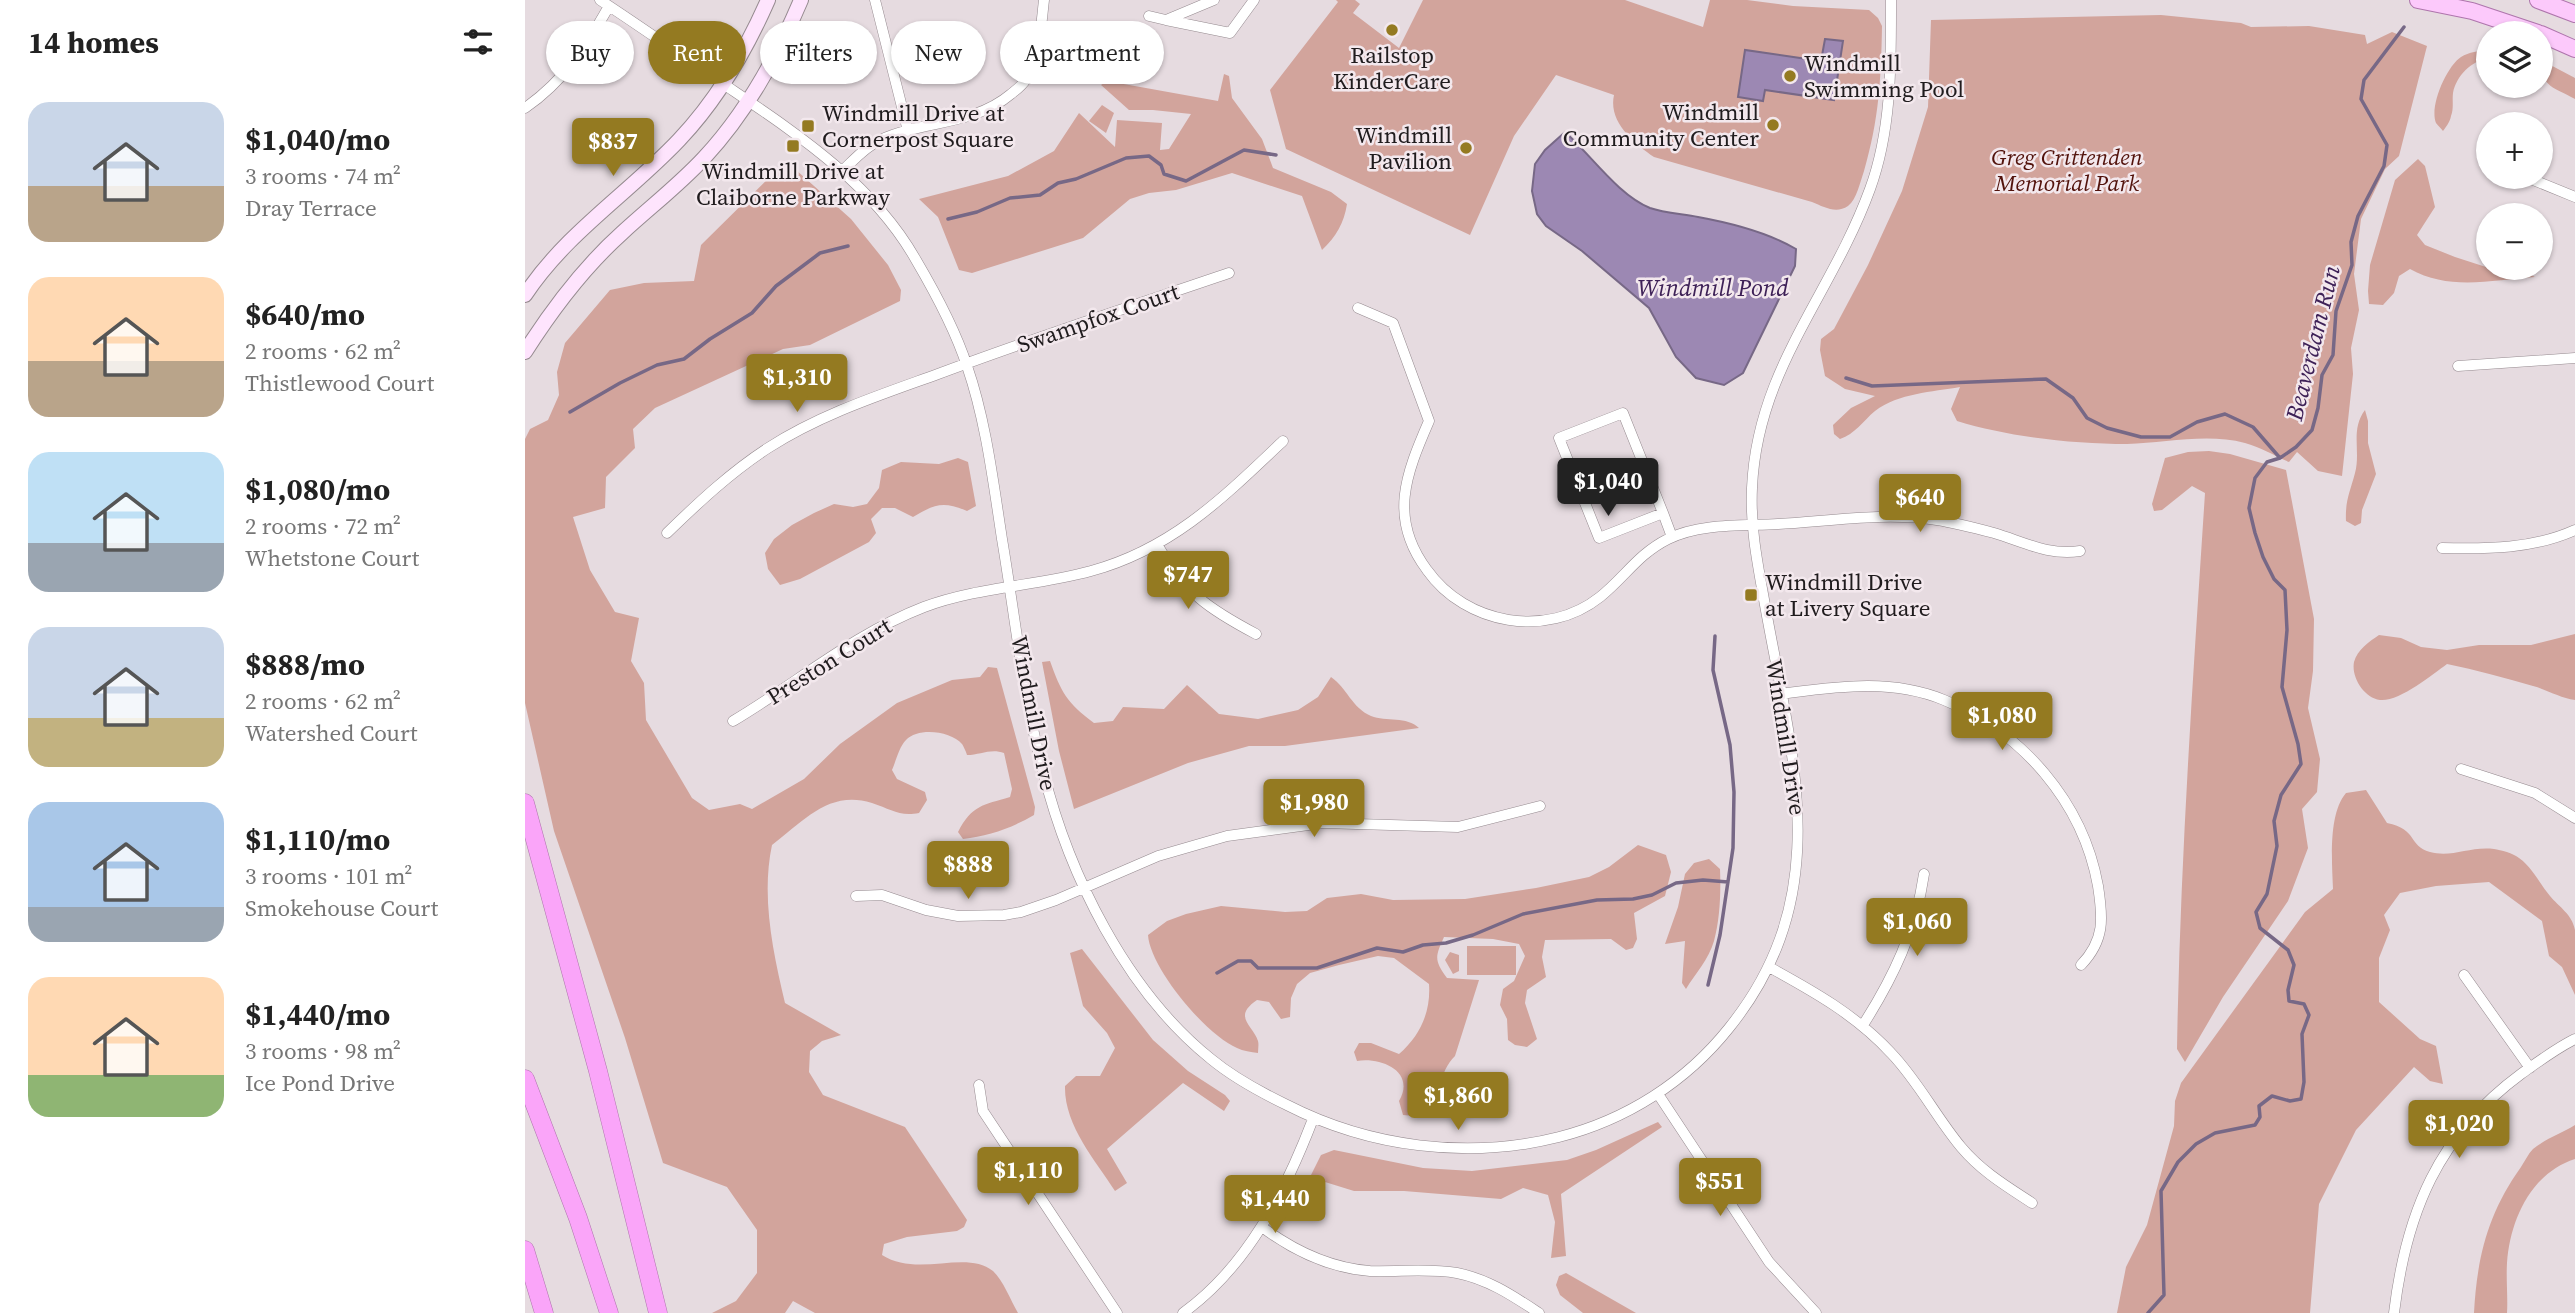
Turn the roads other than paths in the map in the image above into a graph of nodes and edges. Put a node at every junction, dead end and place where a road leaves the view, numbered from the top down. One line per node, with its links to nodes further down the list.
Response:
1 (768, 0): 17 (main road)
2 (801, 0): 20 (main road)
3 (875, 0): 22 (street)
4 (1044, 0): 22 (street)
5 (1214, 0): 13 (street)
6 (1254, 0): 13 (street)
7 (1891, 0): 35 (street, Windmill Drive)
8 (2418, 0): 14 (main road)
9 (2538, 0): 11 (main road)
10 (604, 3): 15 (street, Windmill Drive); 21 (street)
11 (2575, 15)
12 (1149, 16): 13 (street)
13 (1166, 20)
14 (2499, 21)
15 (648, 33)
16 (2553, 40): 18 (main road)
17 (746, 45)
18 (2575, 49)
19 (723, 84): 20 (street, Windmill Drive); 27 (main road)
20 (749, 101): 23 (street, Windmill Drive); 29 (main road)
21 (525, 108)
22 (908, 131): 23 (street)
23 (842, 171): 31 (street, Windmill Drive)
24 (2553, 188): 25 (street)
25 (2575, 197)
26 (1229, 273): 31 (street, Swampfox Court)
27 (525, 295)
28 (1358, 308): 38 (street)
29 (525, 352)
30 (2575, 358): 32 (street)
31 (967, 363): 37 (street, Swampfox Court); 42 (street, Windmill Drive)
32 (2458, 366)
33 (1283, 441): 39 (street, Preston Court)
34 (1663, 513): 34 (street); 38 (street)
35 (1752, 525): 38 (street); 41 (street); 44 (street, Windmill Drive)
36 (2575, 530): 40 (street)
37 (667, 533)
38 (1672, 537)
39 (1158, 546): 42 (street, Preston Court); 43 (street)
40 (2442, 548)
41 (2080, 551)
42 (1010, 586): 45 (street, Preston Court); 51 (street, Windmill Drive)
43 (1256, 634)
44 (1780, 694): 53 (street); 54 (street, Windmill Drive)
45 (733, 722)
46 (2461, 769): 49 (street)
47 (525, 803): 68 (highway)
48 (1540, 806): 51 (street)
49 (2575, 818)
50 (1924, 874): 56 (street)
51 (1085, 887): 52 (street); 62 (street, Windmill Drive)
52 (856, 896)
53 (2081, 965)
54 (1769, 967): 56 (street); 61 (street, Windmill Drive)
55 (2464, 975): 58 (street)
56 (1863, 1025): 63 (street)
57 (2575, 1040): 58 (street)
58 (2530, 1068): 73 (street)
59 (525, 1079): 67 (highway)
60 (979, 1085): 69 (street)
61 (1658, 1094): 62 (street, Windmill Drive); 72 (street)
62 (1313, 1119): 64 (street)
63 (2032, 1203)
64 (1262, 1227): 70 (street); 71 (street)
65 (525, 1250): 66 (highway)
66 (544, 1313)
67 (609, 1313)
68 (658, 1313)
69 (1117, 1313)
70 (1183, 1313)
71 (1539, 1313)
72 (1816, 1313)
73 (2394, 1313)

